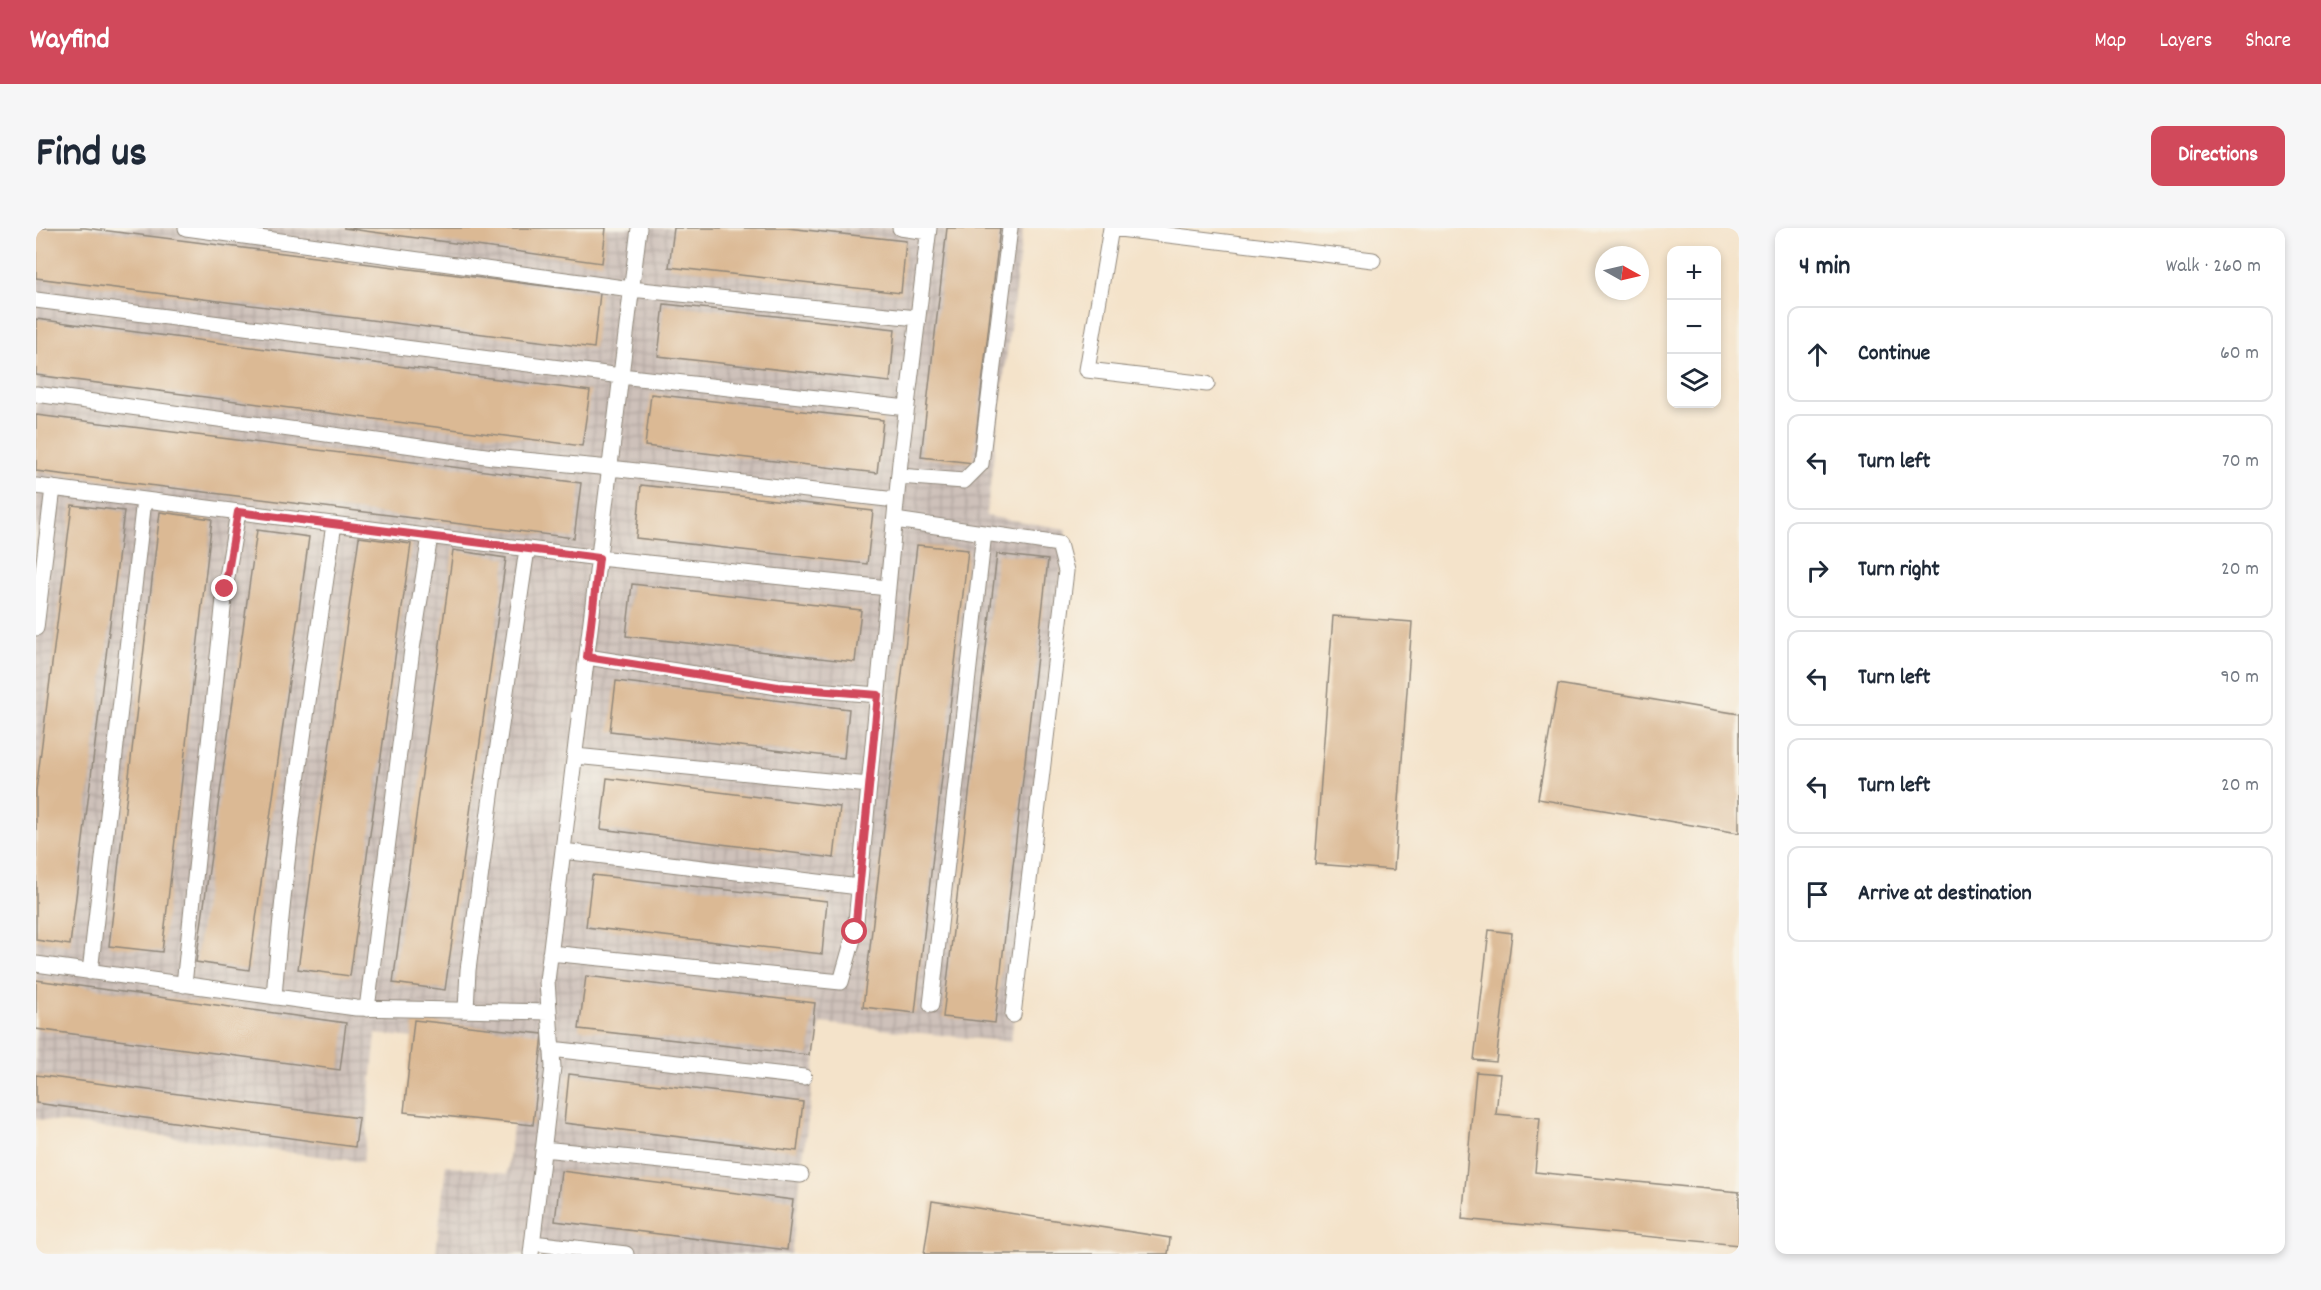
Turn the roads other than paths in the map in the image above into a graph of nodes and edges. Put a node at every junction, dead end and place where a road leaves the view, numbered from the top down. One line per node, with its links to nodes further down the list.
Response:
1 (186, 228): 8 (lane)
2 (639, 228): 8 (lane)
3 (900, 228): 6 (lane)
4 (1010, 228): 16 (lane)
5 (1111, 228): 7 (lane); 12 (lane)
6 (928, 230): 10 (lane)
7 (1373, 260)
8 (632, 289): 10 (lane); 11 (lane)
9 (36, 300): 11 (lane)
10 (917, 318): 14 (lane)
11 (621, 376): 14 (lane); 15 (lane)
12 (1207, 384)
13 (36, 394): 15 (lane)
14 (907, 408): 16 (lane)
15 (609, 468): 20 (lane); 27 (lane)
16 (899, 476): 20 (lane)
17 (36, 486): 18 (lane)
18 (53, 488): 19 (lane); 29 (lane)
19 (144, 500): 21 (lane); 38 (lane)
20 (896, 500): 22 (lane)
21 (238, 512): 23 (lane); 39 (lane)
22 (895, 520): 24 (lane); 28 (lane)
23 (334, 524): 25 (lane); 40 (lane)
24 (984, 533): 41 (lane); 45 (lane)
25 (430, 536): 26 (lane); 42 (lane)
26 (527, 549): 27 (lane); 43 (lane)
27 (599, 558): 28 (lane); 30 (lane)
28 (888, 588): 31 (lane)
29 (36, 628)
30 (587, 657): 31 (lane); 32 (lane)
31 (878, 695): 33 (lane)
32 (574, 756): 33 (lane); 34 (lane)
33 (869, 785): 35 (lane)
34 (563, 851): 35 (lane); 36 (lane)
35 (859, 887): 36 (lane)
36 (550, 953): 44 (lane)
37 (36, 964): 38 (lane)
38 (90, 972): 39 (lane)
39 (184, 985): 40 (lane)
40 (274, 997): 42 (lane)
41 (931, 1005)
42 (367, 1009): 43 (lane)
43 (466, 1010): 44 (lane)
44 (549, 1012): 46 (lane)
45 (1013, 1015)
46 (551, 1049): 47 (lane); 48 (lane)
47 (804, 1077)
48 (543, 1149): 49 (lane); 50 (lane)
49 (801, 1175)
50 (532, 1248): 51 (lane)
51 (626, 1254)

